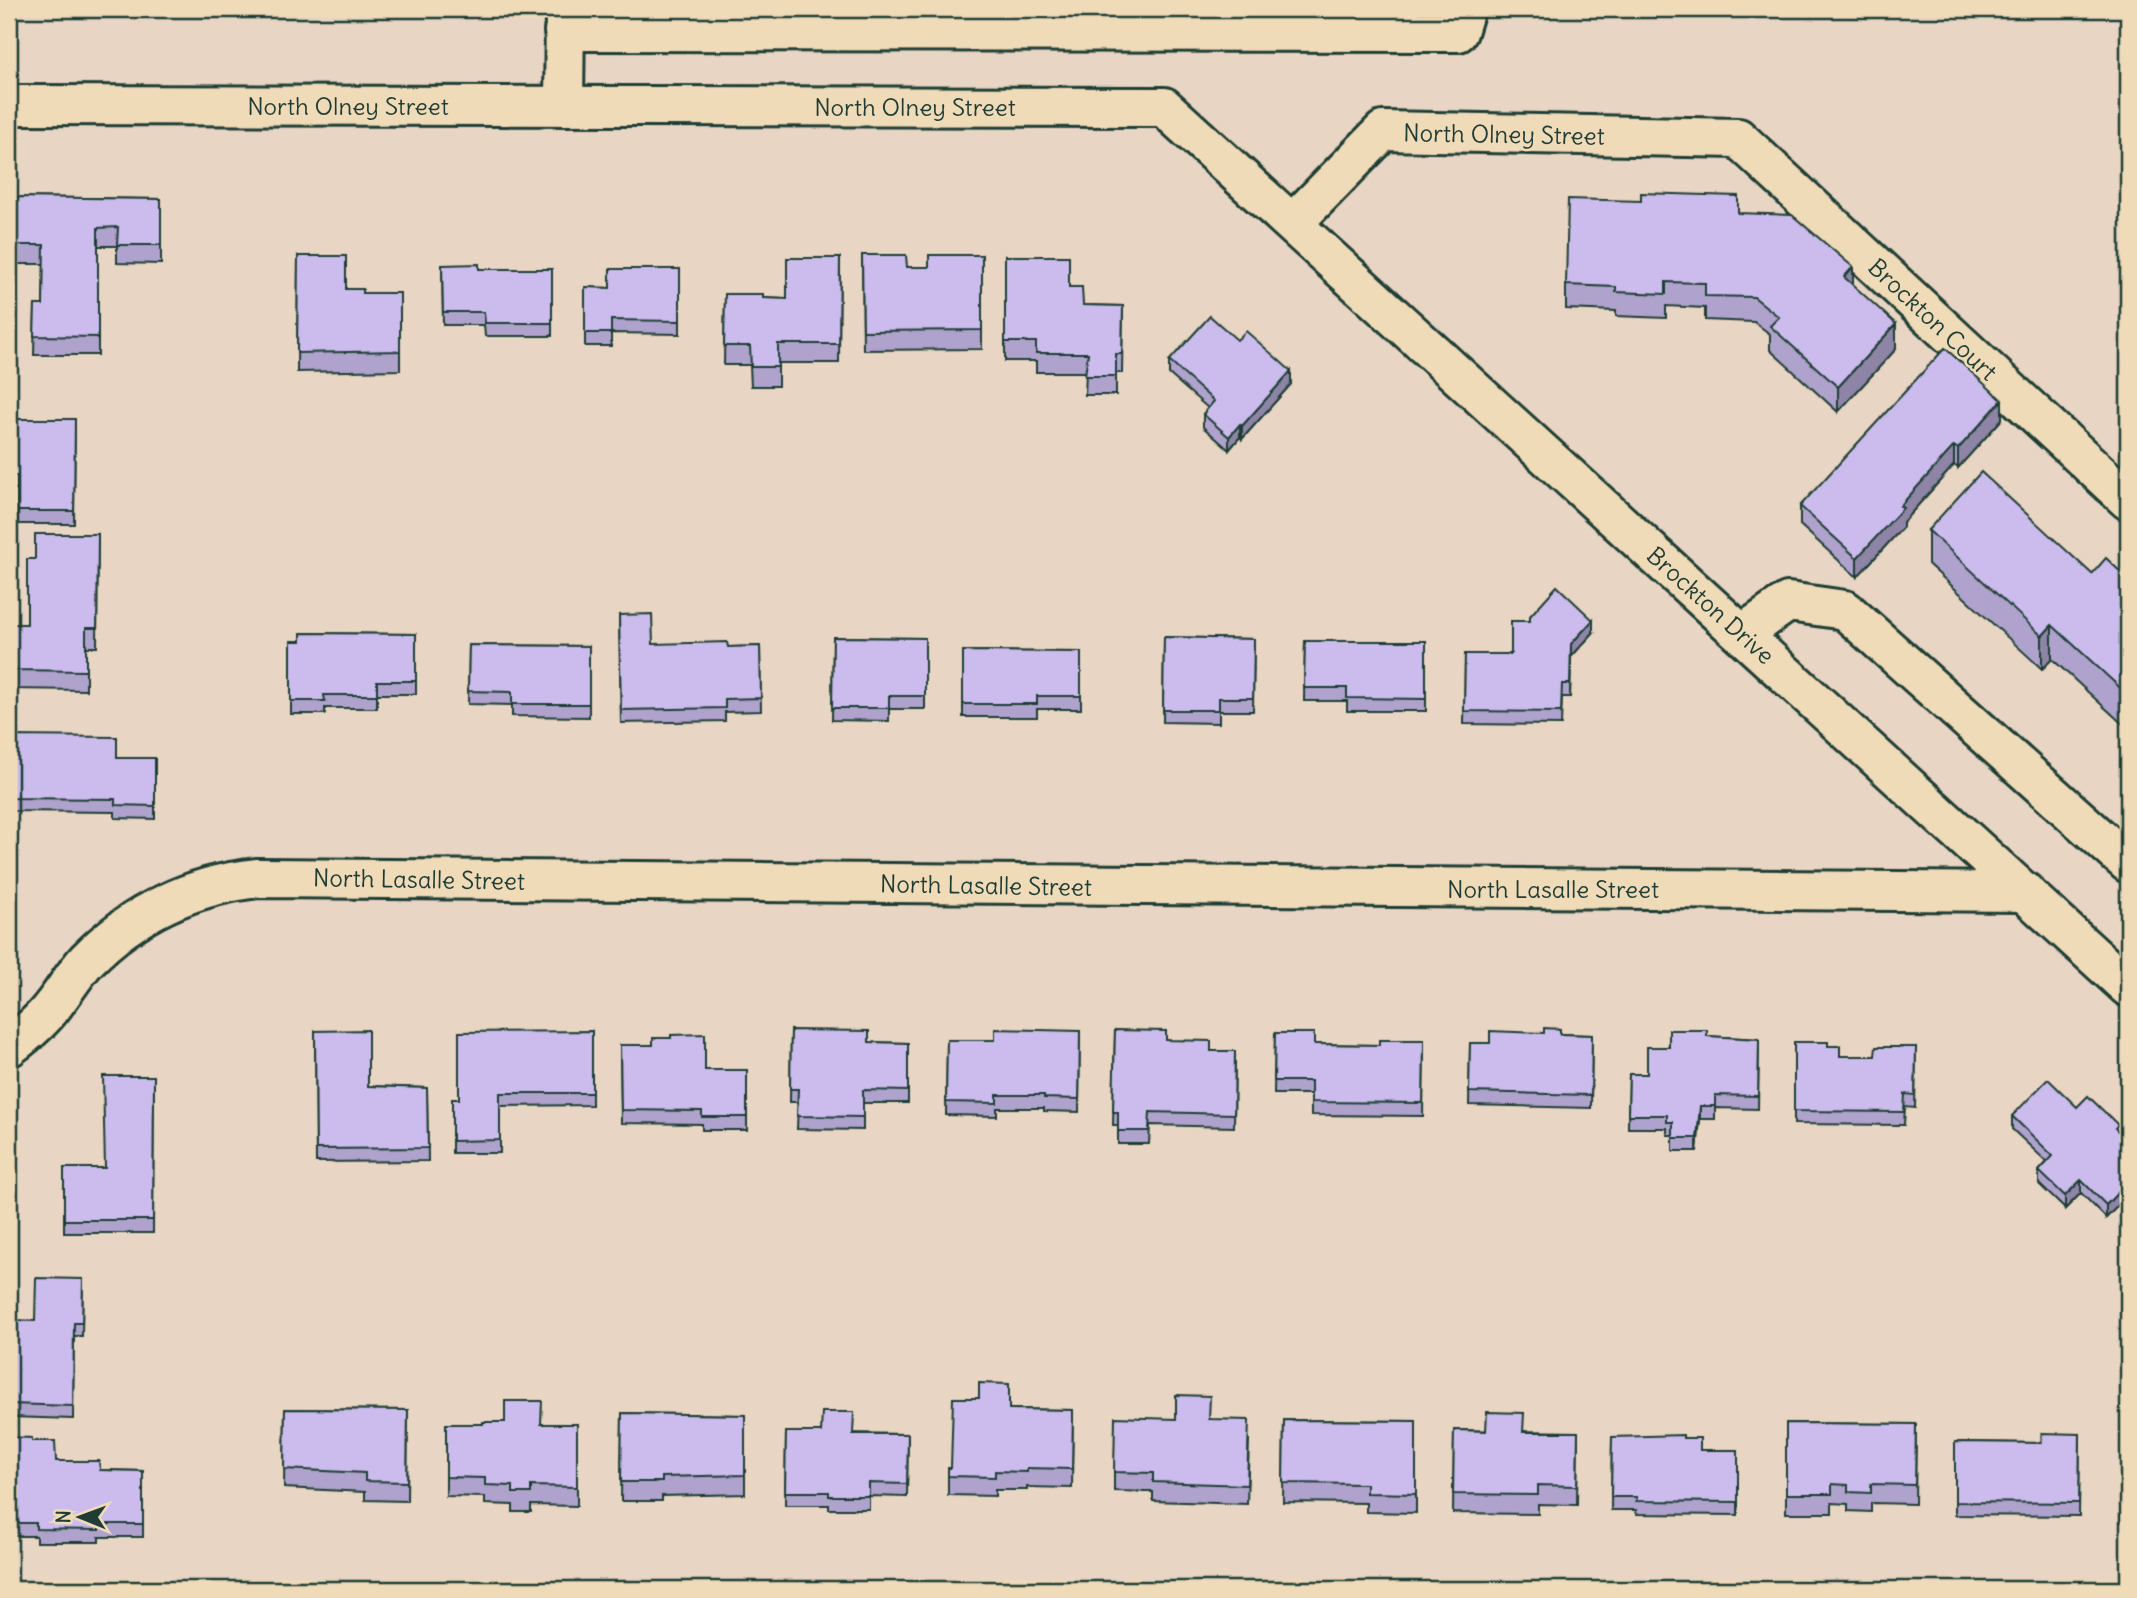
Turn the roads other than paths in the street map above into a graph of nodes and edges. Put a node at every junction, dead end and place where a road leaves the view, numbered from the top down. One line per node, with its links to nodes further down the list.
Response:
1 (1465, 9): 2 (street)
2 (565, 20): 4 (street)
3 (9, 105): 4 (street, North Olney Street)
4 (564, 106): 6 (street, North Olney Street)
5 (1738, 138): 6 (street, North Olney Street); 7 (street, Brockton Court)
6 (1293, 223): 8 (street, Brockton Drive)
7 (2128, 500)
8 (1742, 634): 9 (street); 10 (street, Brockton Drive)
9 (2128, 863)
10 (2025, 892): 11 (street, Brockton Drive); 12 (street, North Lasalle Street)
11 (2128, 988)
12 (9, 1047)

